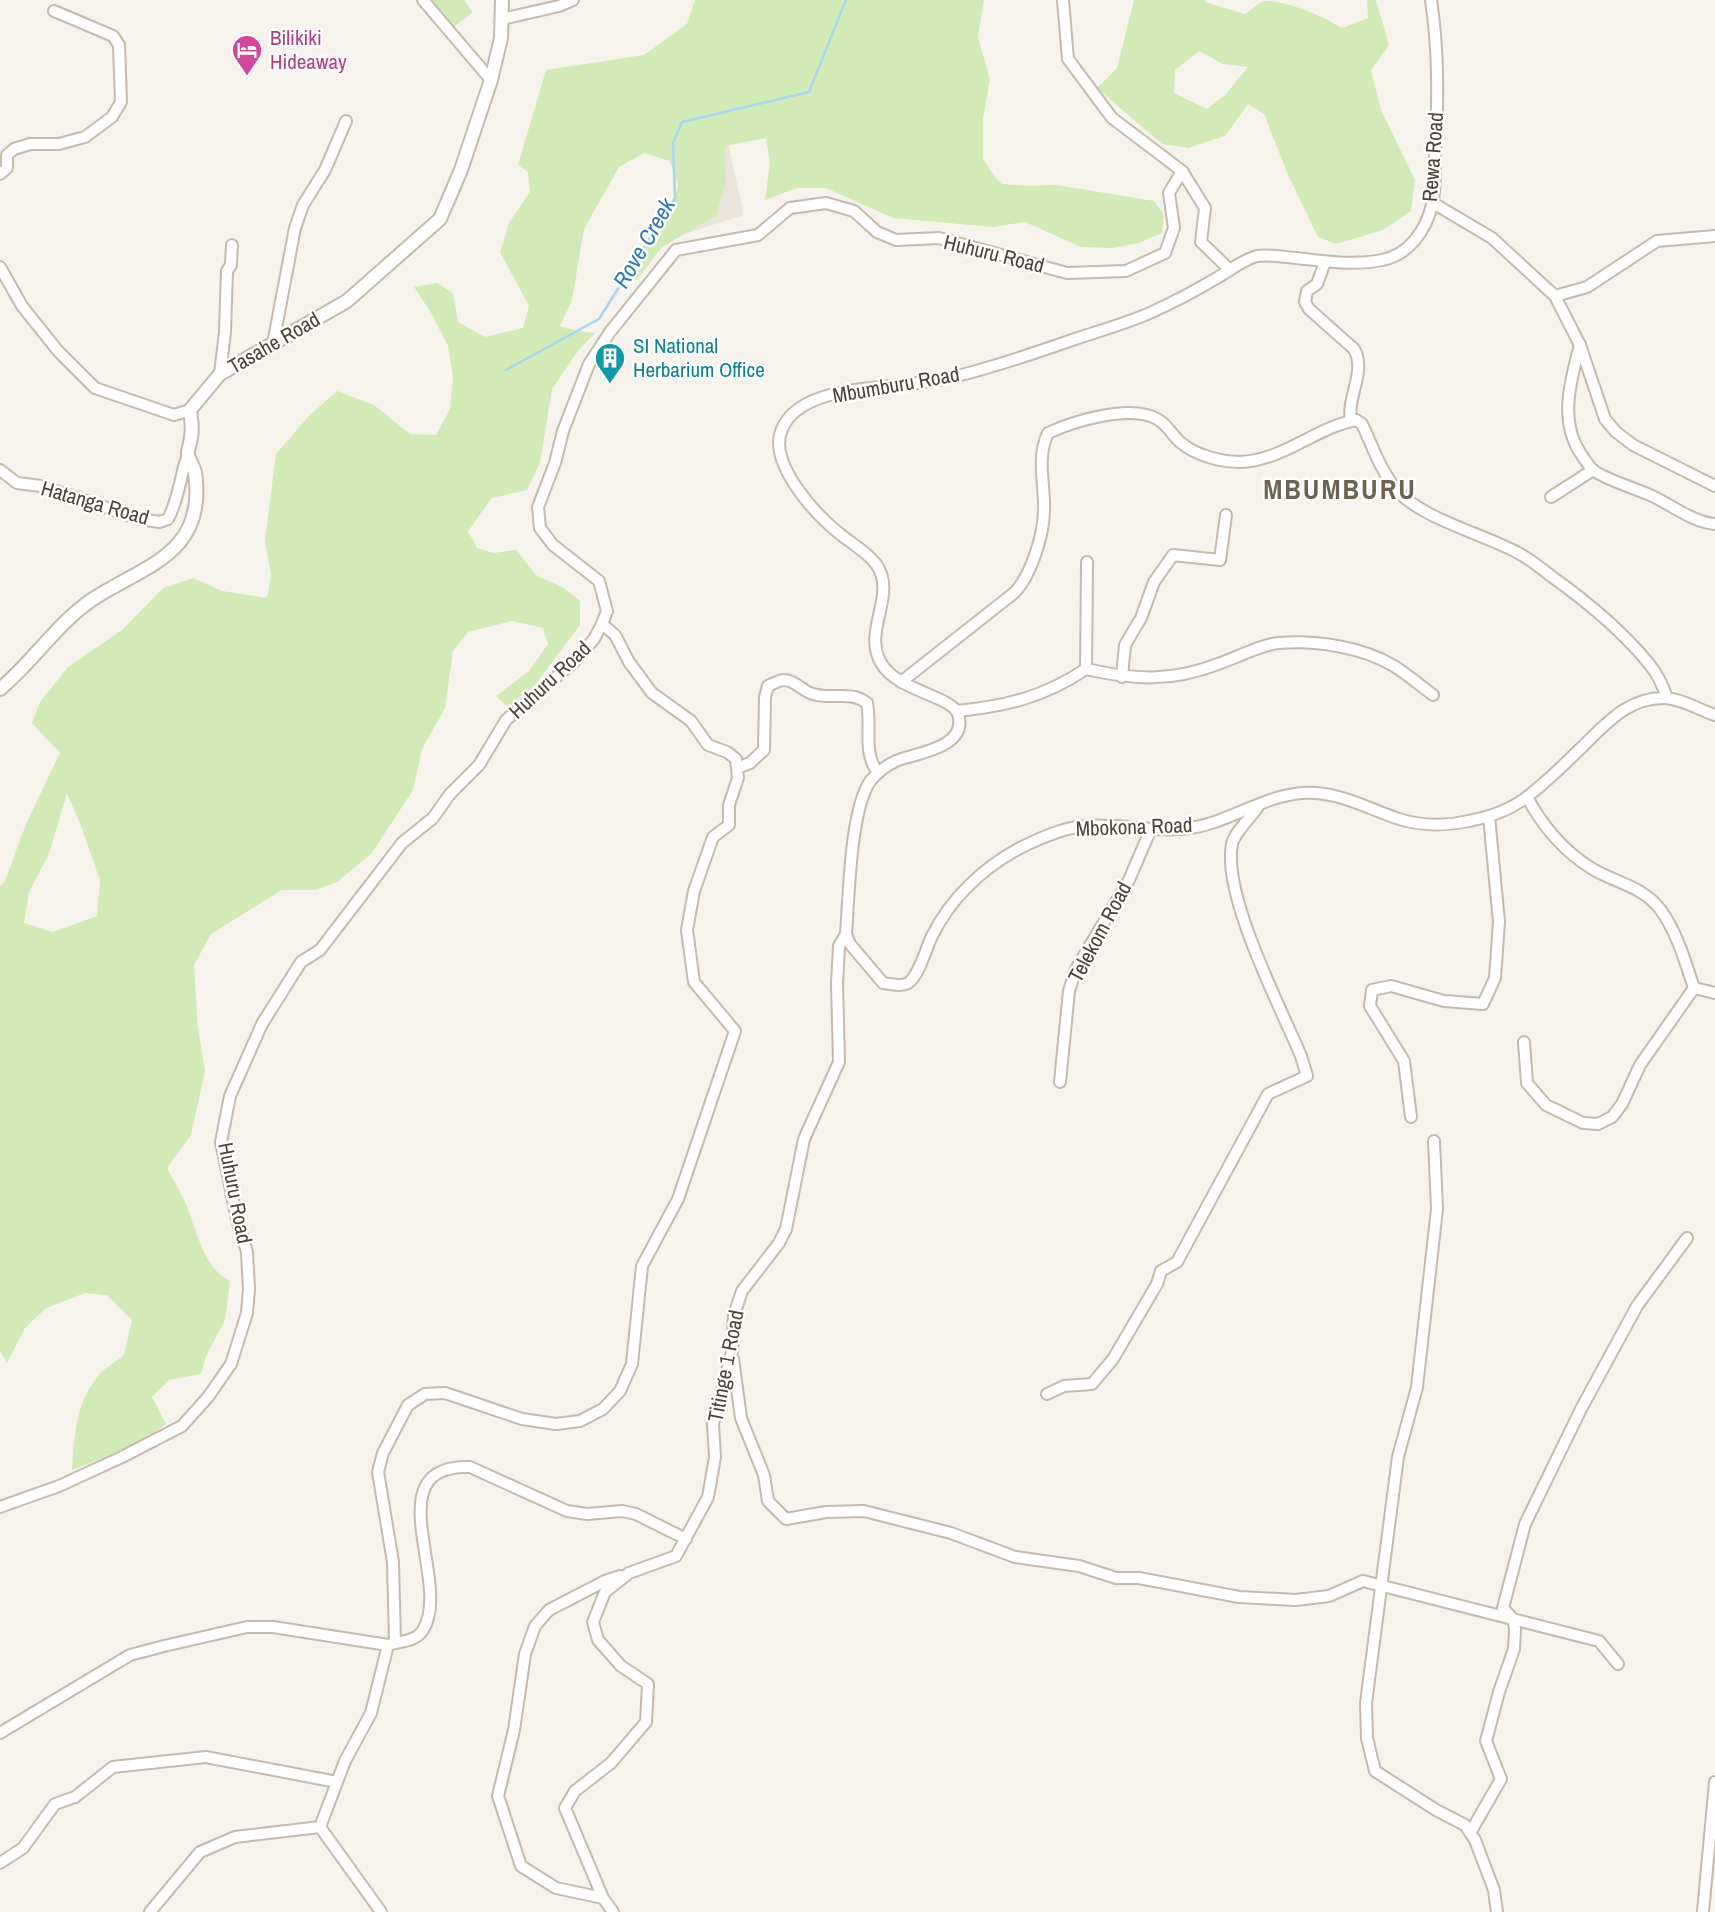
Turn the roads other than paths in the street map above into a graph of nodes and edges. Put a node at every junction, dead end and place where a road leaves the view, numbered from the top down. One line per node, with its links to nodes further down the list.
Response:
1 (422, 0): 8 (street)
2 (502, 0): 7 (street, Tasahe Road)
3 (573, 0): 7 (street)
4 (1063, 0): 10 (street)
5 (1431, 0): 12 (street, Rewa Road)
6 (54, 11): 11 (street)
7 (502, 19): 8 (street, Tasahe Road)
8 (491, 80): 19 (street, Tasahe Road)
9 (346, 121): 19 (street)
10 (1182, 171): 17 (street); 32 (street, Huhuru Road)
11 (0, 174)
12 (1433, 204): 15 (street, Rewa Road); 18 (street)
13 (1715, 236): 18 (street)
14 (232, 245): 21 (street)
15 (1325, 262): 17 (street, Rewa Road); 23 (street)
16 (0, 267): 22 (street)
17 (1230, 270): 35 (street, Mbumburu Road)
18 (1555, 296): 20 (street)
19 (273, 344): 21 (street, Tasahe Road)
20 (1580, 345): 26 (street); 27 (street)
21 (220, 374): 22 (street, Tasahe Road)
22 (191, 411): 24 (street)
23 (1351, 421): 35 (street); 38 (street)
24 (188, 454): 25 (street, Hatanga Road); 36 (street)
25 (0, 470)
26 (1593, 470): 28 (street); 30 (street)
27 (1715, 486)
28 (1551, 497)
29 (1226, 515): 34 (street)
30 (1715, 524)
31 (1087, 562): 33 (street)
32 (602, 624): 41 (street); 57 (street, Huhuru Road)
33 (1086, 669): 34 (street); 39 (street)
34 (1122, 677): 37 (street)
35 (901, 682): 39 (street, Mbumburu Road)
36 (0, 689)
37 (1433, 695)
38 (1667, 698): 40 (street); 43 (street, Mbokona Road)
39 (957, 711): 42 (street)
40 (1715, 715)
41 (737, 768): 42 (street); 62 (street)
42 (878, 773): 47 (street)
43 (1527, 797): 45 (street, Mbokona Road); 48 (street)
44 (1259, 805): 45 (street, Mbokona Road); 46 (street, Mbokona Road); 56 (street)
45 (1489, 816): 52 (street)
46 (1151, 829): 47 (street, Mbokona Road); 51 (street, Telekom Road)
47 (846, 934): 55 (street, Titinge 1 Road)
48 (1694, 988): 49 (street); 50 (street)
49 (1715, 993)
50 (1524, 1042)
51 (1060, 1082)
52 (1411, 1117)
53 (1434, 1141): 60 (street)
54 (1687, 1238): 61 (street)
55 (732, 1352): 58 (street, Titinge 1 Road); 60 (street)
56 (1047, 1394)
57 (0, 1507)
58 (686, 1539): 59 (street, Titinge 1 Road); 62 (street)
59 (629, 1573): 70 (street, Titinge 1 Road); 70 (street)
60 (1380, 1586): 61 (street); 68 (street)
61 (1513, 1619): 63 (street); 68 (street)
62 (391, 1644): 64 (street); 66 (street)
63 (1618, 1664)
64 (0, 1733)
65 (1715, 1782): 75 (street)
66 (337, 1783): 67 (street); 69 (street)
67 (320, 1826): 71 (street); 72 (street)
68 (1470, 1833): 74 (street)
69 (0, 1864)
70 (603, 1898): 73 (street, Titinge 1 Road)
71 (150, 1912)
72 (381, 1912)
73 (613, 1912)
74 (1497, 1912)
75 (1703, 1912)

